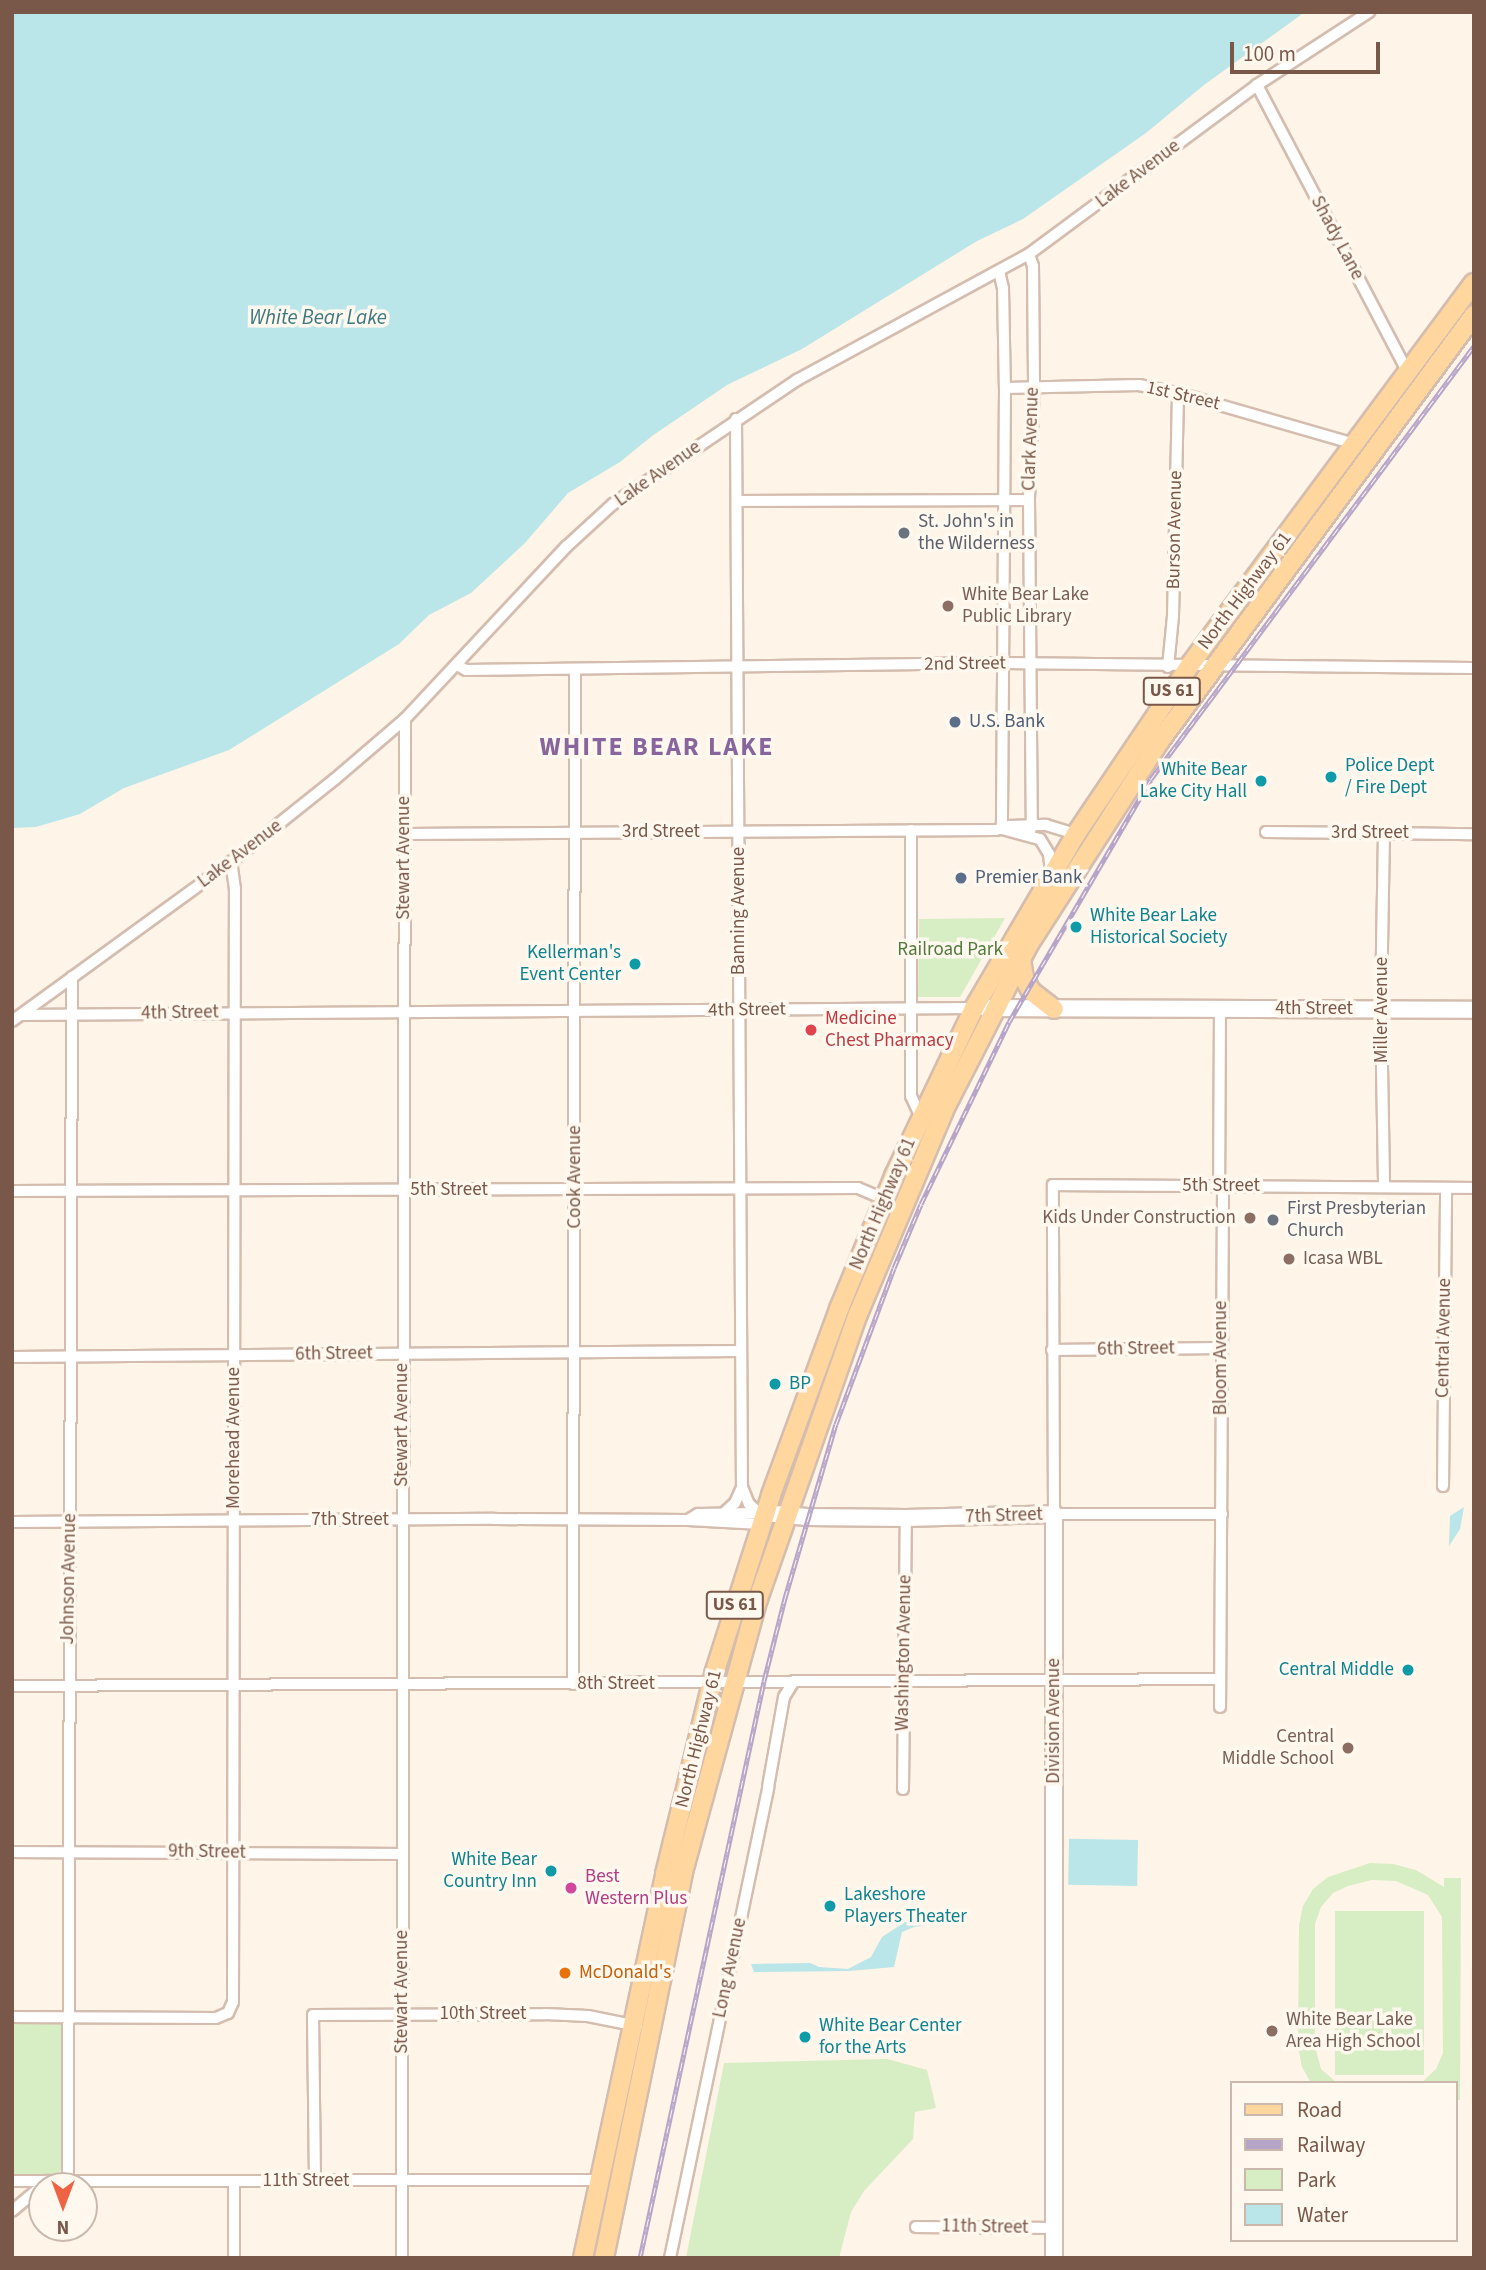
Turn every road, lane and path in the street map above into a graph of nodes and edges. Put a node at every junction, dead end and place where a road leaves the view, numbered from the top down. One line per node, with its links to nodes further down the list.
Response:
1 (1369, 12): 2 (street, Lake Avenue)
2 (1257, 85): 3 (street, Lake Avenue); 7 (street, Shady Lane)
3 (1029, 254): 4 (street, Lake Avenue); 9 (street, Clark Avenue)
4 (999, 271): 8 (street, Clark Avenue); 12 (street, Lake Avenue)
5 (1474, 283): 7 (main road, North Highway 61 / US 61)
6 (1474, 315): 10 (main road, North Highway 61 / US 61)
7 (1407, 370): 10 (street, Shady Lane); 13 (main road, North Highway 61 / US 61)
8 (1005, 388): 9 (street, 1st Street); 14 (street, Clark Avenue)
9 (1034, 388): 11 (street, 1st Street); 15 (street, Clark Avenue)
10 (1418, 390): 19 (main road, North Highway 61 / US 61)
11 (1178, 393): 13 (street, 1st Street); 23 (street, Burson Avenue)
12 (736, 419): 16 (street, Banning Avenue); 20 (street, Lake Avenue)
13 (1355, 444): 21 (main road, North Highway 61 / US 61)
14 (1002, 500): 15 (street); 16 (street); 17 (street, Clark Avenue)
15 (1030, 500): 18 (street, Clark Avenue)
16 (738, 501): 22 (street, Banning Avenue)
17 (1002, 663): 18 (street, 2nd Street); 22 (street, 2nd Street); 27 (street, Clark Avenue)
18 (1031, 663): 23 (street, 2nd Street); 29 (street, Clark Avenue)
19 (1216, 664): 21 (street, 2nd Street); 24 (street, 2nd Street); 38 (main road, North Highway 61 / US 61)
20 (457, 665): 25 (street, 2nd Street); 26 (street, Lake Avenue)
21 (1190, 665): 23 (street, 2nd Street); 35 (main road, North Highway 61 / US 61)
22 (736, 666): 25 (street, 2nd Street); 31 (street, Banning Avenue)
23 (1168, 667)
24 (1474, 668)
25 (575, 670): 30 (street, Cook Avenue)
26 (405, 719): 34 (street, Stewart Avenue); 37 (street, Lake Avenue)
27 (1002, 829): 28 (street, 3rd Street); 29 (street, 3rd Street)
28 (911, 830): 31 (street, 3rd Street); 44 (street)
29 (1031, 830): 35 (street, 3rd Street); 39 (street)
30 (574, 832): 31 (street, 3rd Street); 34 (street, 3rd Street); 50 (street, Cook Avenue)
31 (739, 832): 47 (street, Banning Avenue)
32 (1266, 832): 33 (street, 3rd Street)
33 (1384, 833): 36 (street, 3rd Street); 46 (street, Miller Avenue)
34 (405, 834): 52 (street, Stewart Avenue)
35 (1076, 834): 38 (main road); 39 (main road, North Highway 61 / US 61)
36 (1474, 834)
37 (232, 862): 41 (street, Lake Avenue); 51 (street, Morehead Avenue)
38 (1080, 865): 40 (main road, North Highway 61 / US 61)
39 (1051, 876): 42 (main road, North Highway 61 / US 61)
40 (1021, 959): 43 (main road, North Highway 61 / US 61); 45 (main road)
41 (72, 977): 53 (street, Johnson Avenue); 54 (street, Lake Avenue)
42 (974, 1008): 43 (street, 4th Street); 44 (street, 4th Street); 55 (main road, North Highway 61 / US 61)
43 (994, 1008): 45 (street, 4th Street); 68 (main road, North Highway 61 / US 61)
44 (910, 1009): 47 (street, 4th Street); 55 (street)
45 (1054, 1009): 48 (street, 4th Street)
46 (1381, 1009): 48 (street, 4th Street); 49 (street, 4th Street); 58 (street, Miller Avenue)
47 (739, 1010): 50 (street, 4th Street); 59 (street, Banning Avenue)
48 (1220, 1010): 57 (street, Bloom Avenue)
49 (1474, 1010)
50 (574, 1011): 52 (street, 4th Street); 63 (street, Cook Avenue)
51 (233, 1012): 52 (street, 4th Street); 53 (street, 4th Street); 66 (street, Morehead Avenue)
52 (404, 1012): 62 (street, Stewart Avenue)
53 (73, 1014): 54 (street, 4th Street); 65 (street, Johnson Avenue)
54 (16, 1018)
55 (921, 1117): 67 (main road, North Highway 61 / US 61)
56 (1053, 1185): 57 (street, 5th Street); 70 (street, Division Avenue)
57 (1221, 1186): 58 (street, 5th Street); 69 (street, Bloom Avenue)
58 (1384, 1187): 61 (street, 5th Street)
59 (739, 1188): 63 (street, 5th Street); 67 (street, 5th Street); 71 (street, Banning Avenue)
60 (1474, 1188): 61 (street, 5th Street)
61 (1446, 1189): 77 (street, Central Avenue)
62 (405, 1190): 63 (street, 5th Street); 66 (street, 5th Street); 72 (street, Stewart Avenue)
63 (575, 1190): 73 (street, Cook Avenue)
64 (12, 1191): 65 (street, 5th Street)
65 (70, 1191): 66 (street, 5th Street); 76 (street, Johnson Avenue)
66 (235, 1192): 74 (street, Morehead Avenue)
67 (884, 1199): 68 (main road); 83 (main road, North Highway 61 / US 61)
68 (893, 1227): 82 (main road, North Highway 61 / US 61)
69 (1220, 1348): 70 (street, 6th Street); 81 (street, Bloom Avenue)
70 (1052, 1350): 80 (street, Division Avenue)
71 (739, 1351): 73 (street, 6th Street); 78 (street, Banning Avenue)
72 (402, 1353): 73 (street, 6th Street); 74 (street, 6th Street); 85 (street, Stewart Avenue)
73 (573, 1353): 87 (street, Cook Avenue)
74 (233, 1356): 76 (street, 6th Street); 86 (street, Morehead Avenue)
75 (12, 1357): 76 (street, 6th Street)
76 (70, 1358): 90 (street, Johnson Avenue)
77 (1443, 1486)
78 (742, 1487): 79 (street); 83 (street)
79 (723, 1514): 83 (street, 7th Street); 88 (street, 7th Street)
80 (1054, 1514): 81 (street, 7th Street); 84 (street, 7th Street); 91 (street, Division Avenue)
81 (1222, 1514): 92 (street, Bloom Avenue)
82 (786, 1515): 83 (street, 7th Street); 84 (street, 7th Street); 93 (main road, North Highway 61 / US 61)
83 (761, 1517): 88 (street, 7th Street); 96 (main road, North Highway 61 / US 61)
84 (906, 1517): 95 (street, Washington Avenue)
85 (403, 1519): 86 (street, 7th Street); 87 (street, 7th Street); 100 (street, Stewart Avenue)
86 (234, 1520): 90 (street, 7th Street); 99 (street, Morehead Avenue)
87 (574, 1520): 88 (street, 7th Street); 97 (street, Cook Avenue)
88 (688, 1520)
89 (12, 1522): 90 (street, 7th Street)
90 (70, 1522): 98 (street, Johnson Avenue)
91 (1054, 1679): 92 (street, 8th Street); 95 (street, 8th Street); 122 (street, Division Avenue)
92 (1220, 1679): 102 (street, Bloom Avenue)
93 (735, 1681): 94 (street, 8th Street); 96 (street, 8th Street); 112 (main road, North Highway 61 / US 61)
94 (794, 1681): 95 (street, 8th Street); 127 (street, Long Avenue)
95 (903, 1681): 103 (street, Washington Avenue)
96 (712, 1682): 97 (street, 8th Street); 111 (main road, North Highway 61 / US 61)
97 (573, 1684): 100 (street, 8th Street)
98 (68, 1685): 99 (street, 8th Street); 101 (street, 8th Street); 105 (street, Johnson Avenue)
99 (233, 1685): 100 (street, 8th Street); 106 (street, Morehead Avenue)
100 (402, 1685): 107 (street, Stewart Avenue)
101 (12, 1686)
102 (1220, 1707)
103 (903, 1788)
104 (12, 1852): 105 (street, 9th Street)
105 (68, 1852): 106 (street, 9th Street); 110 (street, Johnson Avenue)
106 (232, 1853): 107 (street, 9th Street); 110 (street, Morehead Avenue)
107 (402, 1854): 108 (street, Stewart Avenue)
108 (403, 2014): 111 (street, 10th Street); 114 (street, 10th Street); 117 (street, Stewart Avenue)
109 (12, 2017): 110 (street)
110 (69, 2018): 113 (street, Johnson Avenue)
111 (633, 2025): 112 (street, 10th Street); 115 (main road, North Highway 61 / US 61)
112 (653, 2029): 126 (main road, North Highway 61 / US 61)
113 (68, 2172)
114 (315, 2180): 117 (street, 11th Street); 118 (street, 11th Street)
115 (600, 2180): 117 (street, 11th Street); 125 (main road, North Highway 61 / US 61)
116 (98, 2181): 118 (street, 11th Street)
117 (402, 2181): 124 (street, Stewart Avenue)
118 (234, 2182): 123 (street)
119 (28, 2198): 120 (street)
120 (12, 2211)
121 (916, 2227): 122 (street, 11th Street)
122 (1055, 2228): 128 (street, Division Avenue)
123 (234, 2258)
124 (402, 2258)
125 (583, 2258)
126 (604, 2258)
127 (670, 2258)
128 (1054, 2258)

